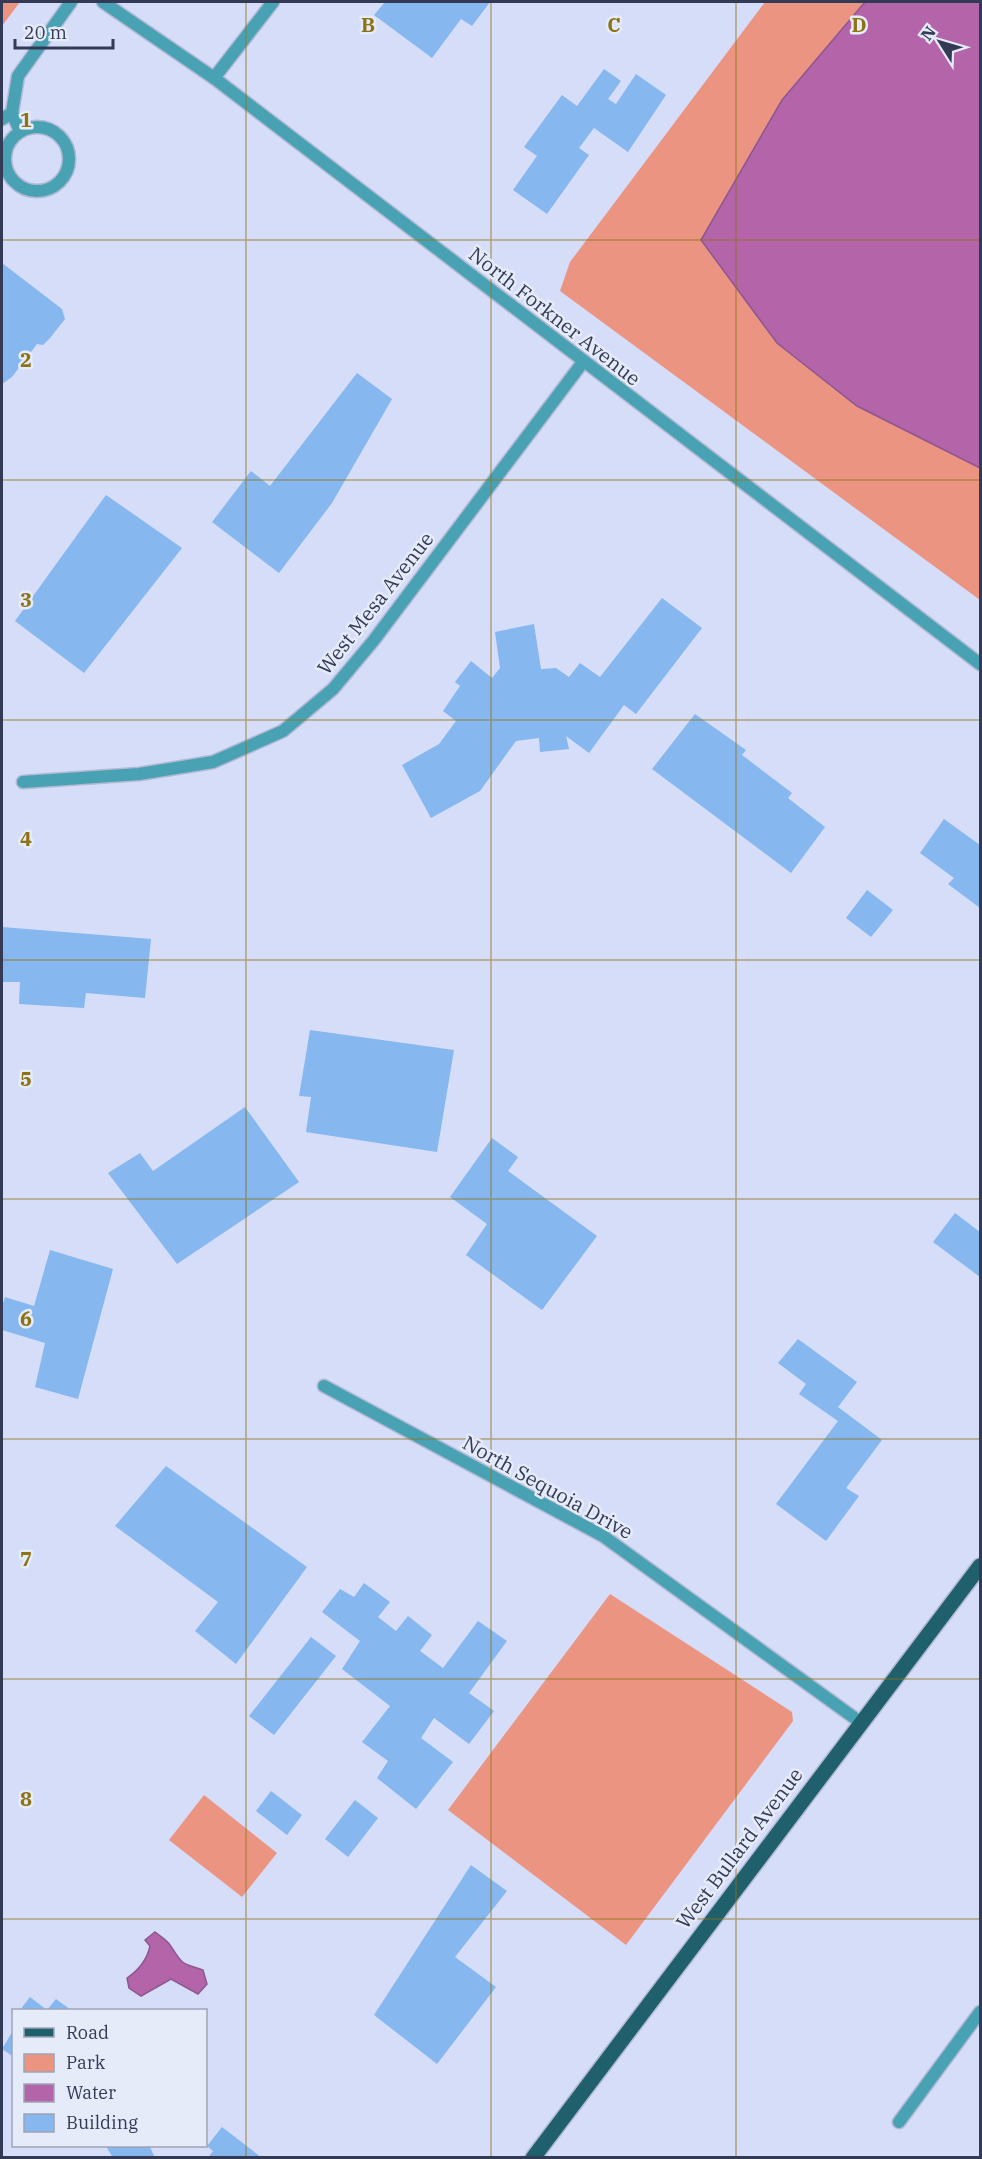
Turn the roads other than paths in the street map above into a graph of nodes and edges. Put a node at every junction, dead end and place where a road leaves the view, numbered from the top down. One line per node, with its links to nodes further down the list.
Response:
1 (71, 2): 5 (street)
2 (103, 2): 4 (street, North Forkner Avenue)
3 (273, 2): 4 (street)
4 (214, 78): 7 (street, North Forkner Avenue)
5 (7, 116): 6 (street)
6 (20, 131): 6 (street)
7 (583, 362): 8 (street, North Forkner Avenue); 9 (street, West Mesa Avenue)
8 (981, 664)
9 (23, 782)
10 (324, 1386): 12 (street, North Sequoia Drive)
11 (981, 1566): 12 (main road, West Bullard Avenue)
12 (860, 1722): 15 (main road, West Bullard Avenue)
13 (981, 2012): 14 (street)
14 (899, 2122)
15 (533, 2157)

